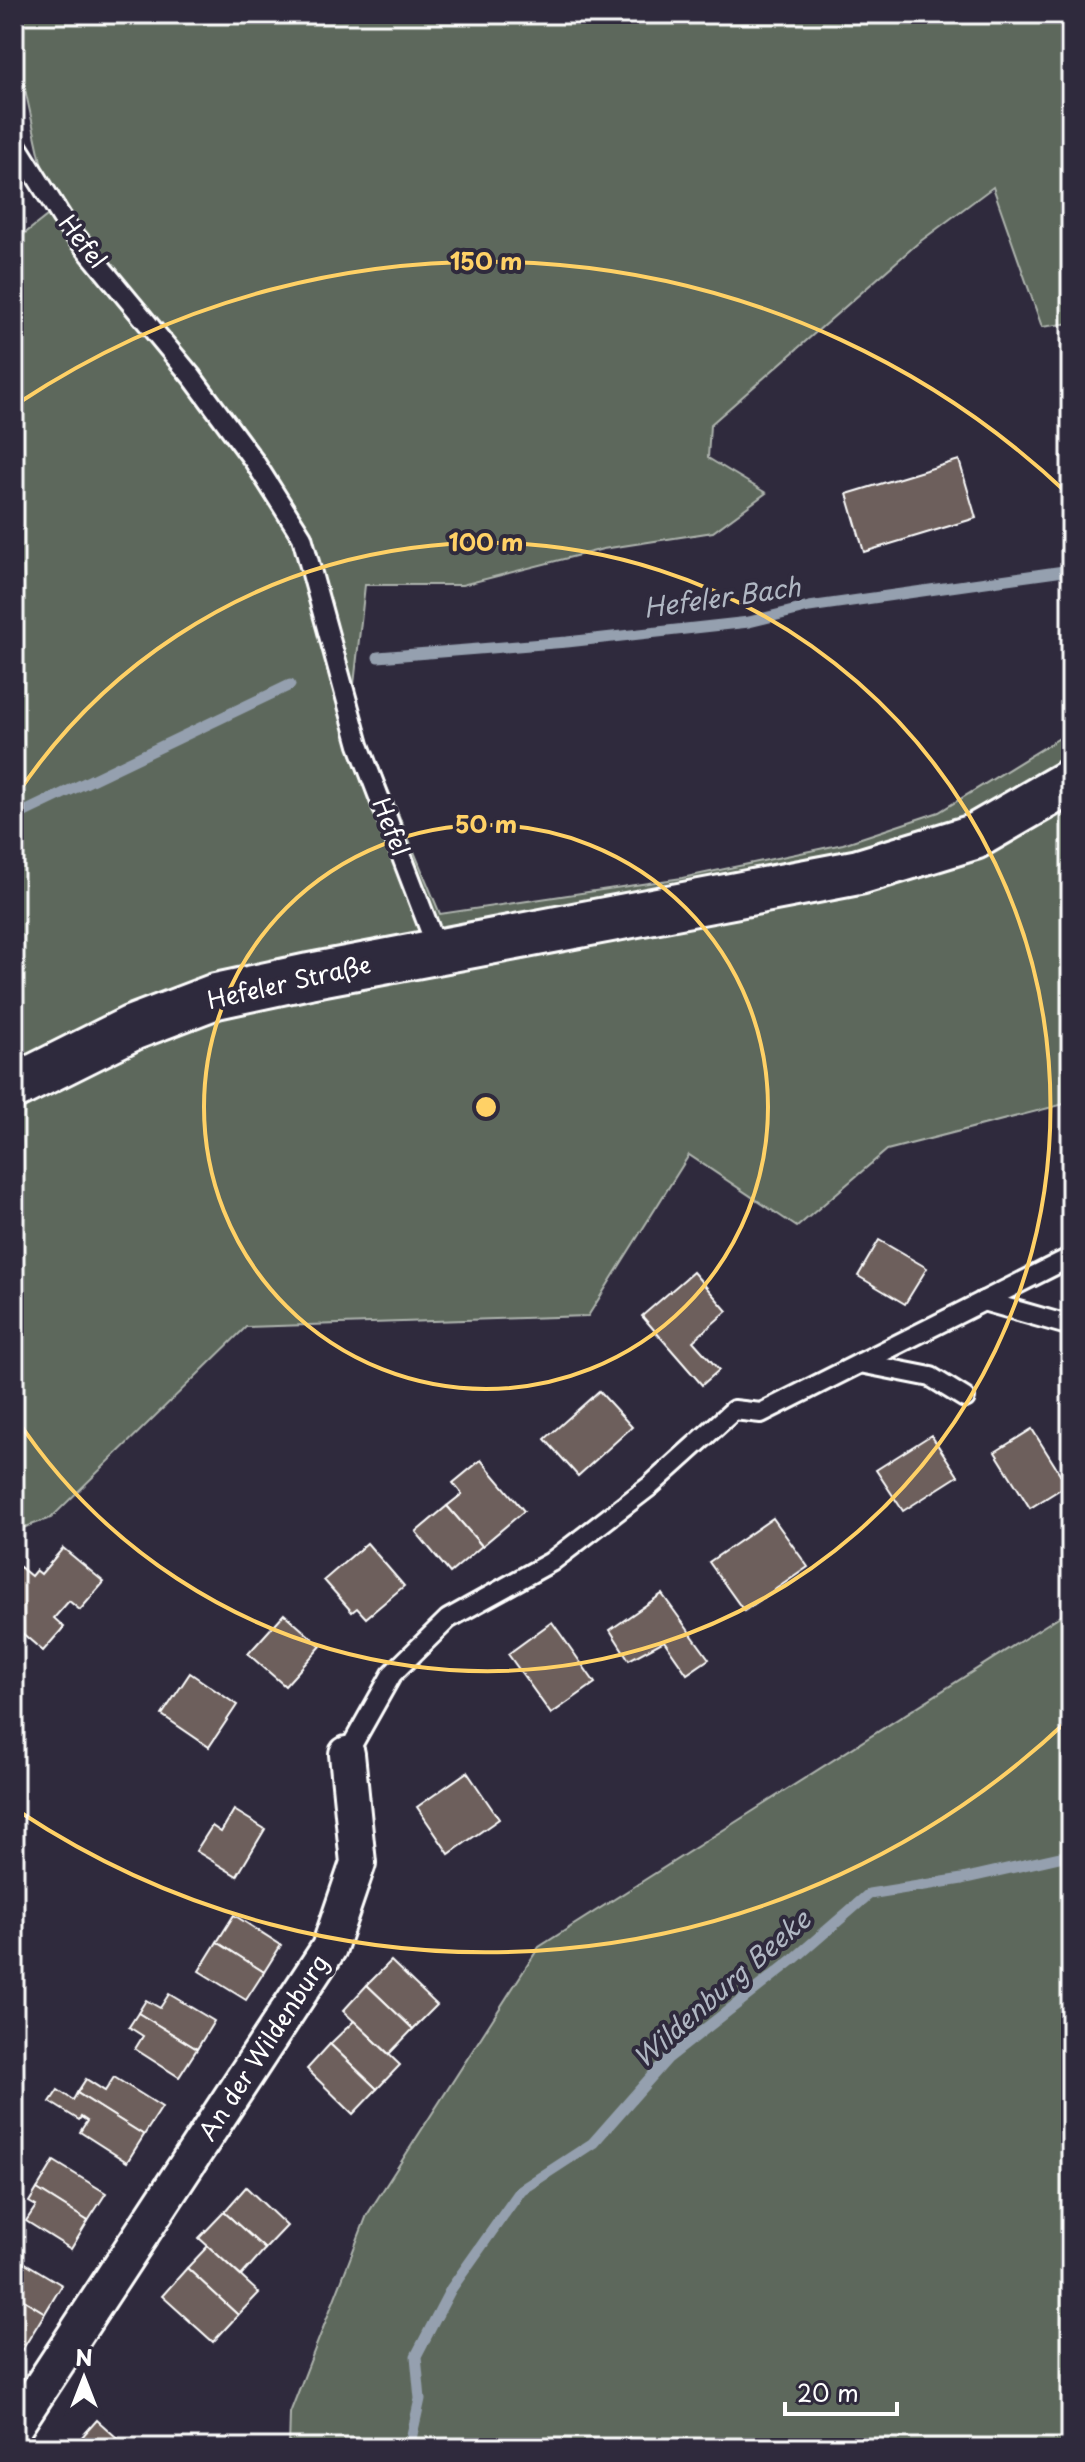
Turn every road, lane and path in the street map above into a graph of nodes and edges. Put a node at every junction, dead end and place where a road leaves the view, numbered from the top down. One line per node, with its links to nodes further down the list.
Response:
1 (14, 141): 3 (lane, Hefel)
2 (1071, 781): 3 (main road)
3 (438, 951): 4 (main road, Hefeler Straße)
4 (14, 1087)
5 (1071, 1257): 6 (lane, An der Wildenburg)
6 (983, 1301): 7 (lane); 8 (lane, An der Wildenburg)
7 (1071, 1326)
8 (860, 1363): 9 (lane); 10 (lane, An der Wildenburg)
9 (965, 1398)
10 (347, 1754): 11 (street, An der Wildenburg)
11 (14, 2428)

